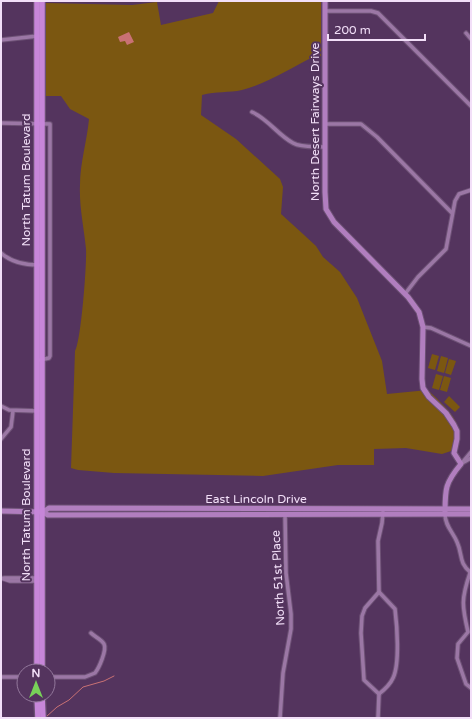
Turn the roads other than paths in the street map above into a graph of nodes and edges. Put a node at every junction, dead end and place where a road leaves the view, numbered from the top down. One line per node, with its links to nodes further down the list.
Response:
1 (36, 1): 6 (main road, North Tatum Boulevard)
2 (42, 1): 6 (main road, North Tatum Boulevard)
3 (325, 1): 4 (street, North Desert Fairways Drive)
4 (325, 11): 9 (street); 13 (street, North Desert Fairways Drive)
5 (466, 33): 7 (street)
6 (39, 36): 8 (street); 12 (main road, North Tatum Boulevard)
7 (471, 39)
8 (1, 40)
9 (471, 106)
10 (252, 112): 14 (street)
11 (1, 123): 12 (street)
12 (39, 123): 18 (main road, North Tatum Boulevard); 22 (street, North Tatum Boulevard)
13 (325, 124): 14 (street, North Desert Fairways Drive); 16 (street)
14 (325, 147): 19 (street, North Desert Fairways Drive)
15 (471, 190): 16 (street)
16 (452, 213): 19 (street)
17 (1, 252): 18 (street)
18 (40, 265): 22 (main road, North Tatum Boulevard)
19 (405, 294): 20 (street, North Desert Fairways Drive)
20 (423, 327): 21 (street); 29 (street, North Desert Fairways Drive)
21 (471, 346)
22 (40, 360): 25 (main road, North Tatum Boulevard)
23 (1, 406): 24 (street)
24 (13, 410): 25 (street); 26 (street)
25 (40, 411): 35 (main road, North Tatum Boulevard)
26 (1, 439)
27 (471, 452): 29 (street)
28 (471, 458): 29 (street)
29 (461, 464): 34 (street)
30 (471, 509): 34 (street, East Lincoln Drive)
31 (1, 511): 35 (street, East Lincoln Drive)
32 (285, 511): 33 (street, East Lincoln Drive); 35 (street, East Lincoln Drive); 54 (street, North 51st Place)
33 (383, 511): 34 (street, East Lincoln Drive); 40 (street)
34 (445, 511): 36 (street, East Lincoln Drive); 37 (street)
35 (40, 512): 39 (main road, North Tatum Boulevard)
36 (471, 514)
37 (471, 573): 41 (street)
38 (2, 578): 39 (street)
39 (39, 579): 43 (main road, North Tatum Boulevard); 44 (main road, North Tatum Boulevard)
40 (379, 592): 49 (street); 49 (street)
41 (469, 632): 48 (street)
42 (91, 634): 47 (street)
43 (37, 663)
44 (42, 663)
45 (1, 677): 46 (street)
46 (16, 677)
47 (56, 677)
48 (471, 688)
49 (379, 694): 55 (street)
50 (37, 703): 52 (main road)
51 (42, 703): 53 (main road)
52 (38, 718)
53 (43, 718)
54 (280, 718)
55 (378, 718)

